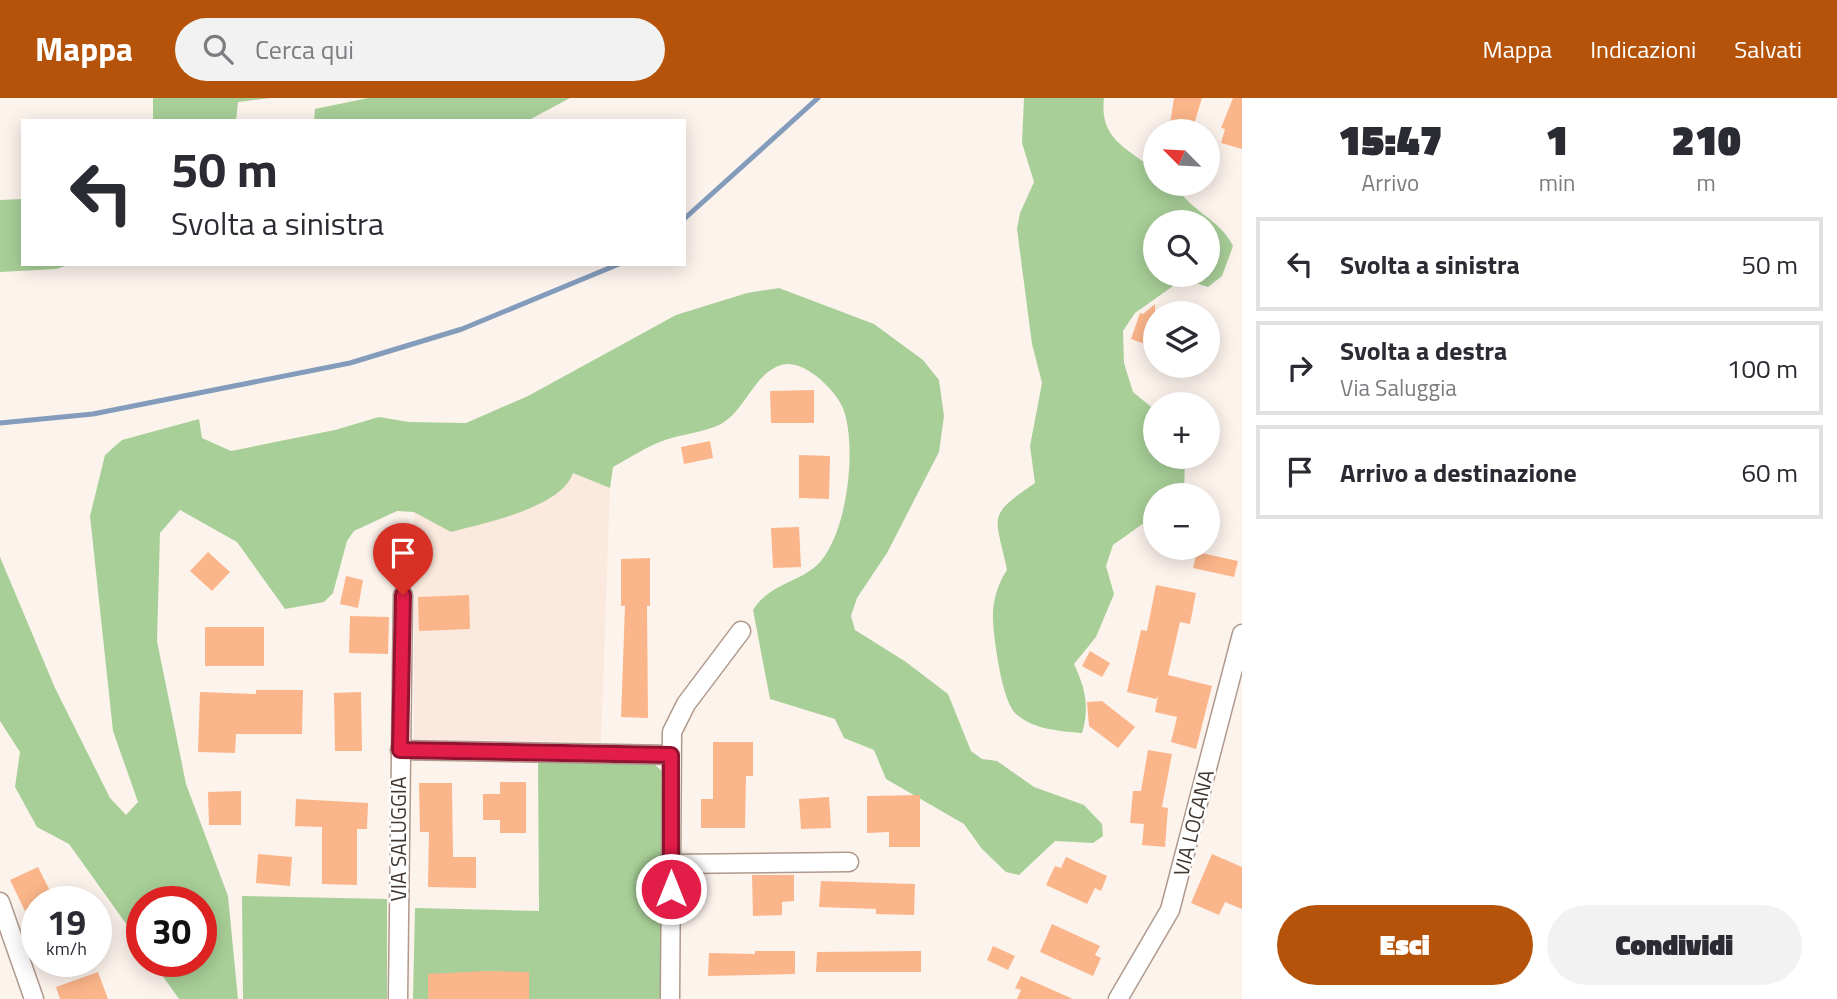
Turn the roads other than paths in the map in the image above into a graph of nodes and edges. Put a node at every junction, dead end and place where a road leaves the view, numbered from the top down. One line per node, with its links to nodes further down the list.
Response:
1 (403, 595): 4 (street, VIA SALUGGIA)
2 (741, 632): 5 (street)
3 (1242, 634): 12 (street, VIA LOCANA)
4 (400, 750): 5 (street); 10 (street, VIA SALUGGIA)
5 (671, 755): 7 (street)
6 (849, 862): 7 (street)
7 (671, 864): 11 (street)
8 (0, 902): 9 (street)
9 (34, 999)
10 (398, 999)
11 (670, 999)
12 (1118, 999)

